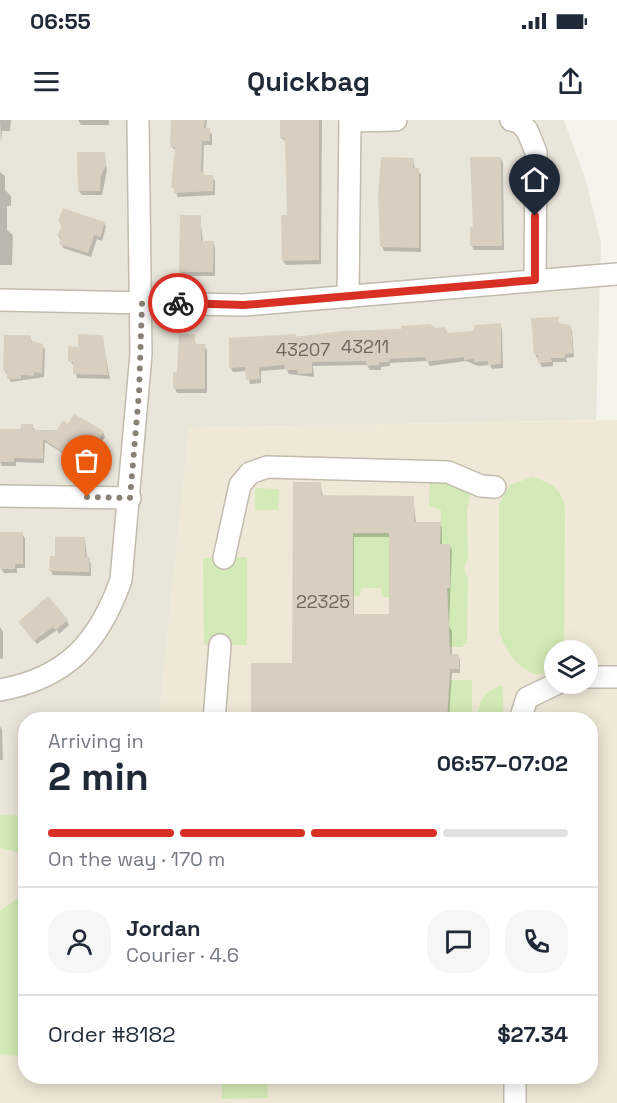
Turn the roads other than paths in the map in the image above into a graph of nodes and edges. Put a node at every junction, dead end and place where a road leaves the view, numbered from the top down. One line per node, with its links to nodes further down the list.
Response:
1 (138, 120): 9 (street)
2 (350, 120): 3 (street); 7 (street)
3 (396, 120)
4 (511, 120): 6 (street)
5 (617, 274): 6 (street)
6 (535, 280): 7 (street)
7 (348, 297): 9 (street)
8 (0, 300): 9 (street)
9 (142, 303): 12 (street)
10 (495, 487): 13 (street)
11 (0, 496): 12 (street)
12 (130, 498): 17 (street)
13 (224, 558)
14 (220, 645): 19 (street)
15 (598, 677): 16 (street)
16 (617, 677)
17 (0, 690)
18 (544, 690): 20 (street)
19 (215, 712)
20 (523, 712)
21 (515, 1084): 22 (street)
22 (515, 1103)

